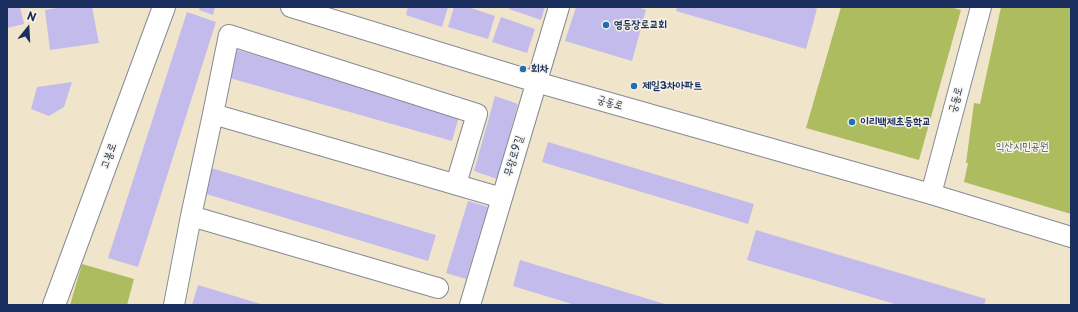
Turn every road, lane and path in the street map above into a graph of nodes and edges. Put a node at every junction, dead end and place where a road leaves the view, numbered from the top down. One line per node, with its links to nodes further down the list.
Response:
1 (164, 7): 13 (street, 고봉로)
2 (290, 7): 5 (street, 궁동로)
3 (559, 7): 5 (street, 무왕로9길)
4 (981, 7): 8 (street, 궁동로)
5 (536, 82): 8 (street, 궁동로); 9 (street, 무왕로9길)
6 (213, 114): 7 (street); 7 (street); 10 (street)
7 (456, 184): 9 (street)
8 (932, 194): 11 (street, 궁동로)
9 (502, 198): 15 (street, 무왕로9길)
10 (191, 216): 12 (street); 14 (street)
11 (1071, 237)
12 (438, 288)
13 (54, 305)
14 (174, 305)
15 (470, 305)

